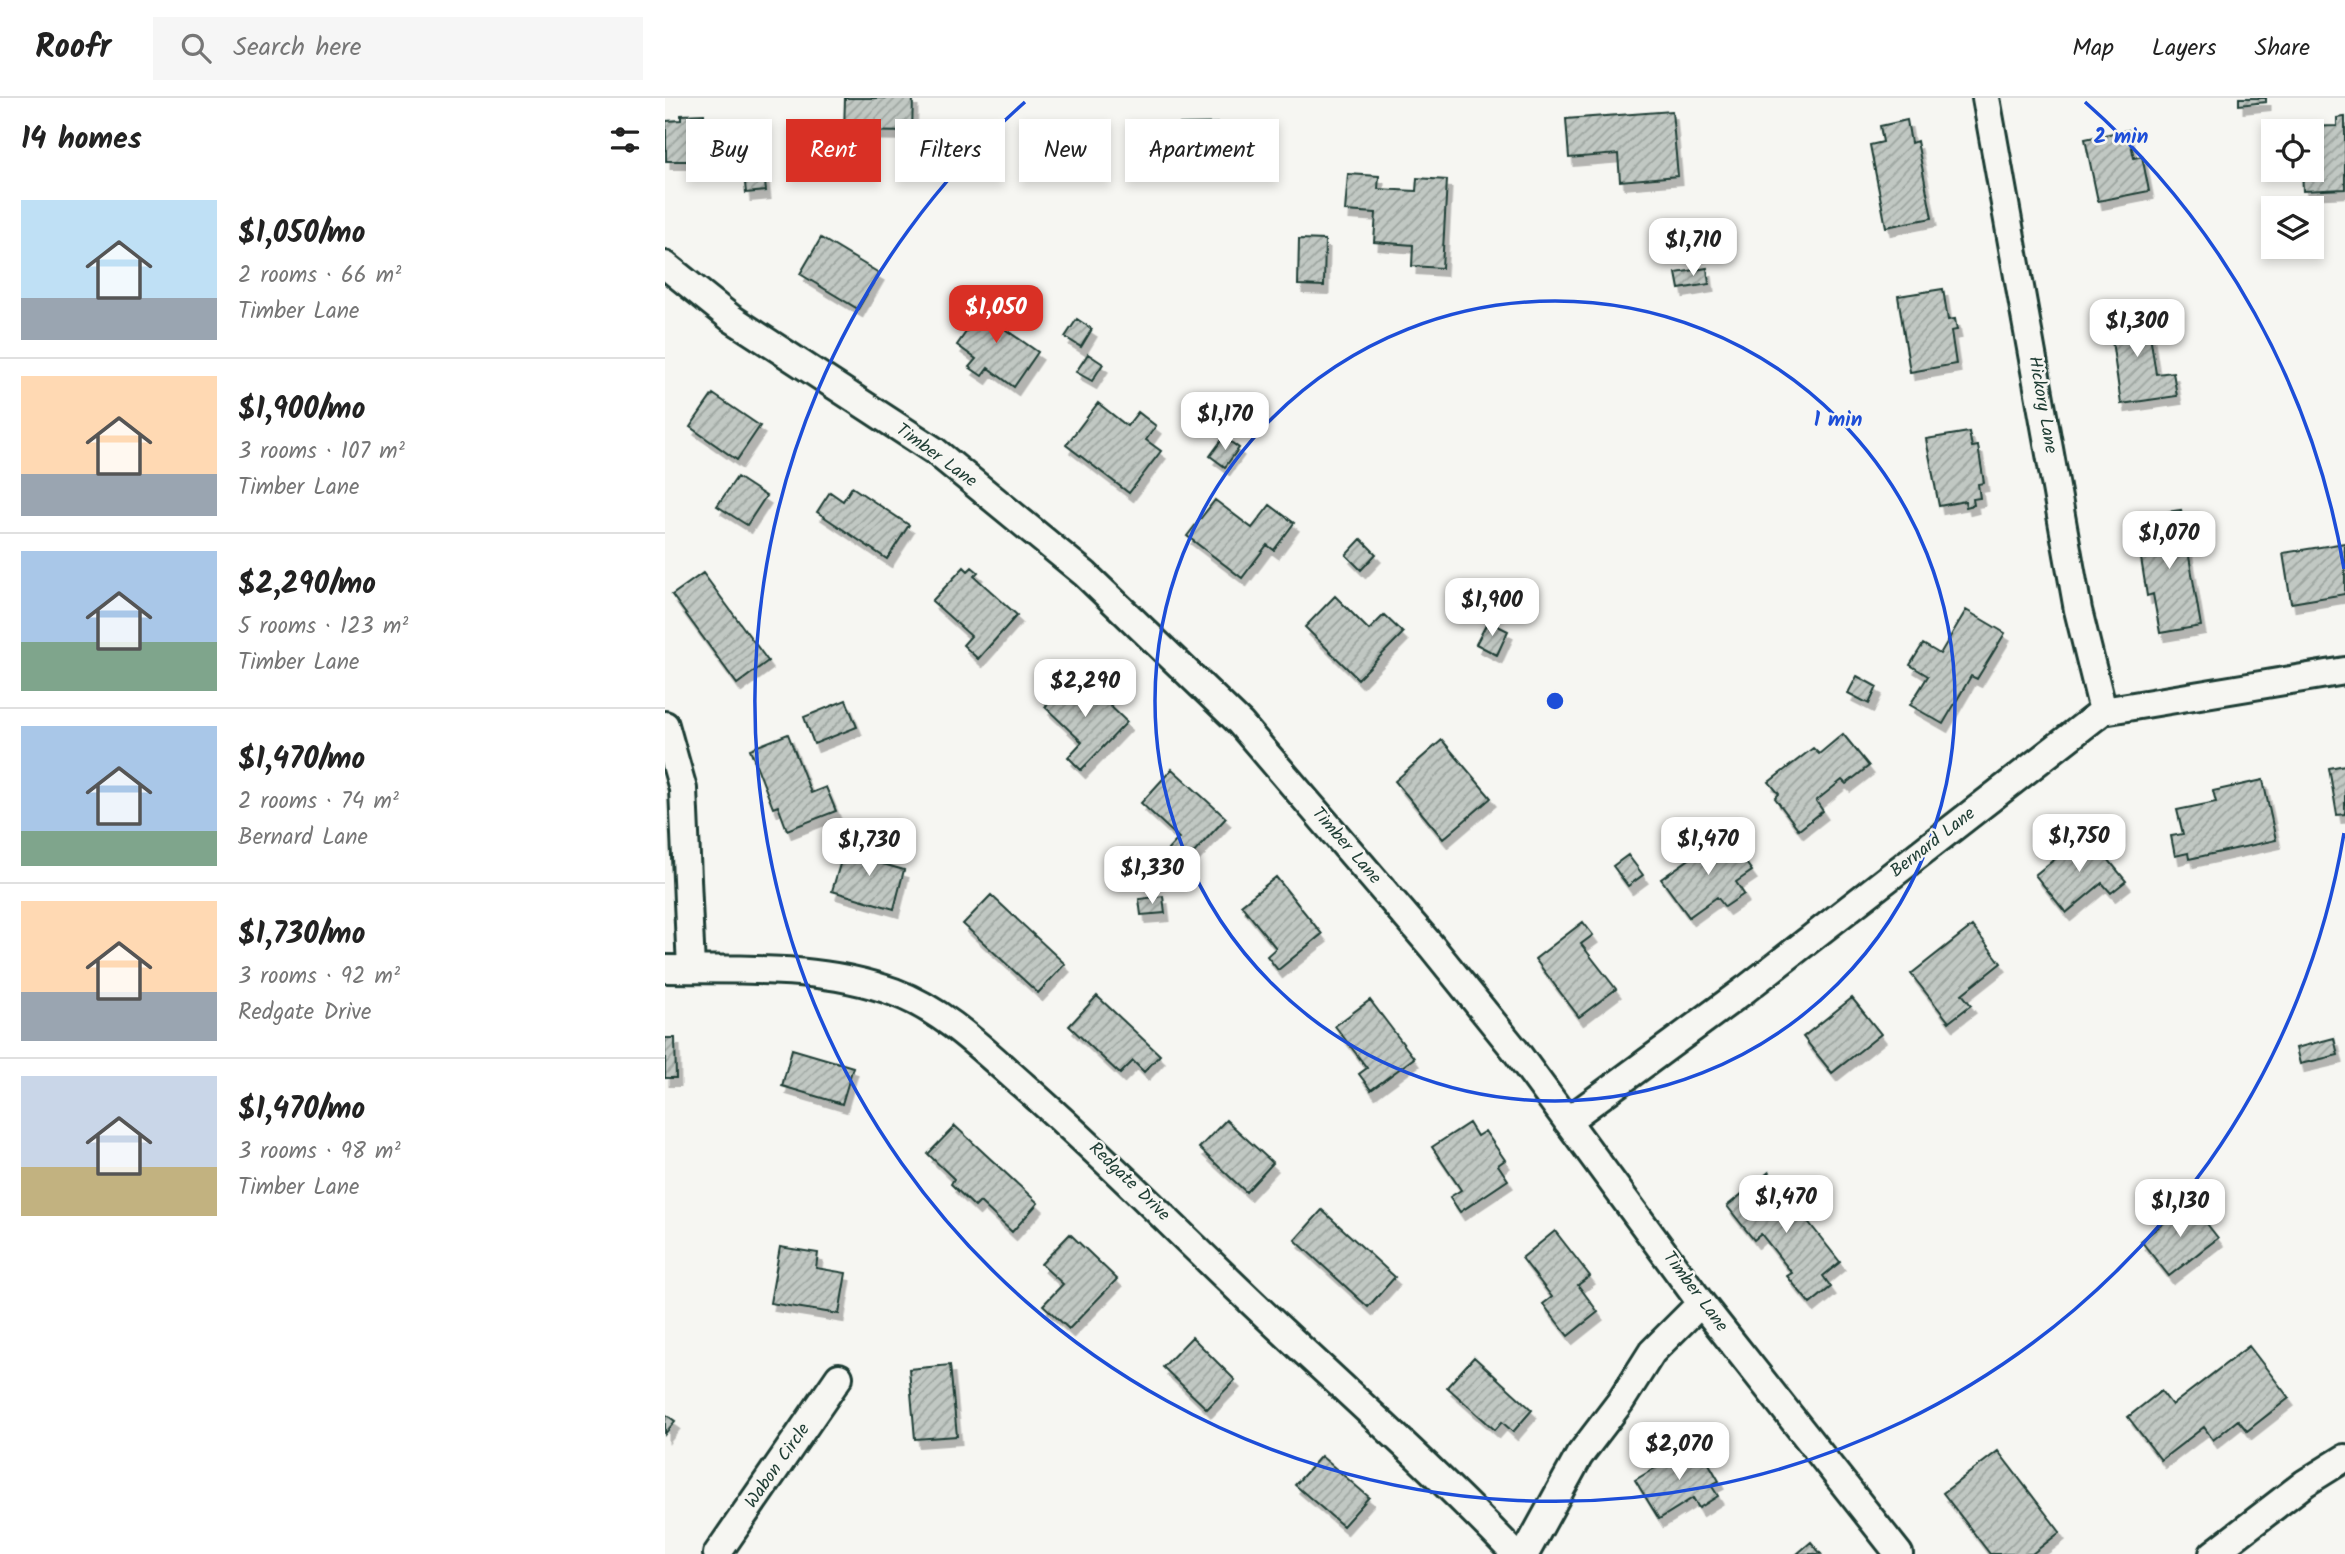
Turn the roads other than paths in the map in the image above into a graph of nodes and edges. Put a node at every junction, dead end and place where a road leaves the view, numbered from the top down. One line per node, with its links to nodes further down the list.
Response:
1 (1986, 98): 4 (street, Hickory Lane)
2 (665, 265): 7 (street, Timber Lane)
3 (2345, 671): 4 (street, Bernard Lane)
4 (2103, 712): 7 (street, Bernard Lane)
5 (665, 725): 6 (street)
6 (678, 969): 12 (street, Redgate Drive)
7 (1567, 1121): 8 (street, Timber Lane)
8 (1701, 1303): 13 (street); 14 (street, Timber Lane)
9 (839, 1377): 11 (street, Wabon Circle)
10 (2345, 1458): 15 (street)
11 (717, 1554)
12 (1515, 1554)
13 (1525, 1554)
14 (1899, 1554)
15 (2213, 1554)

